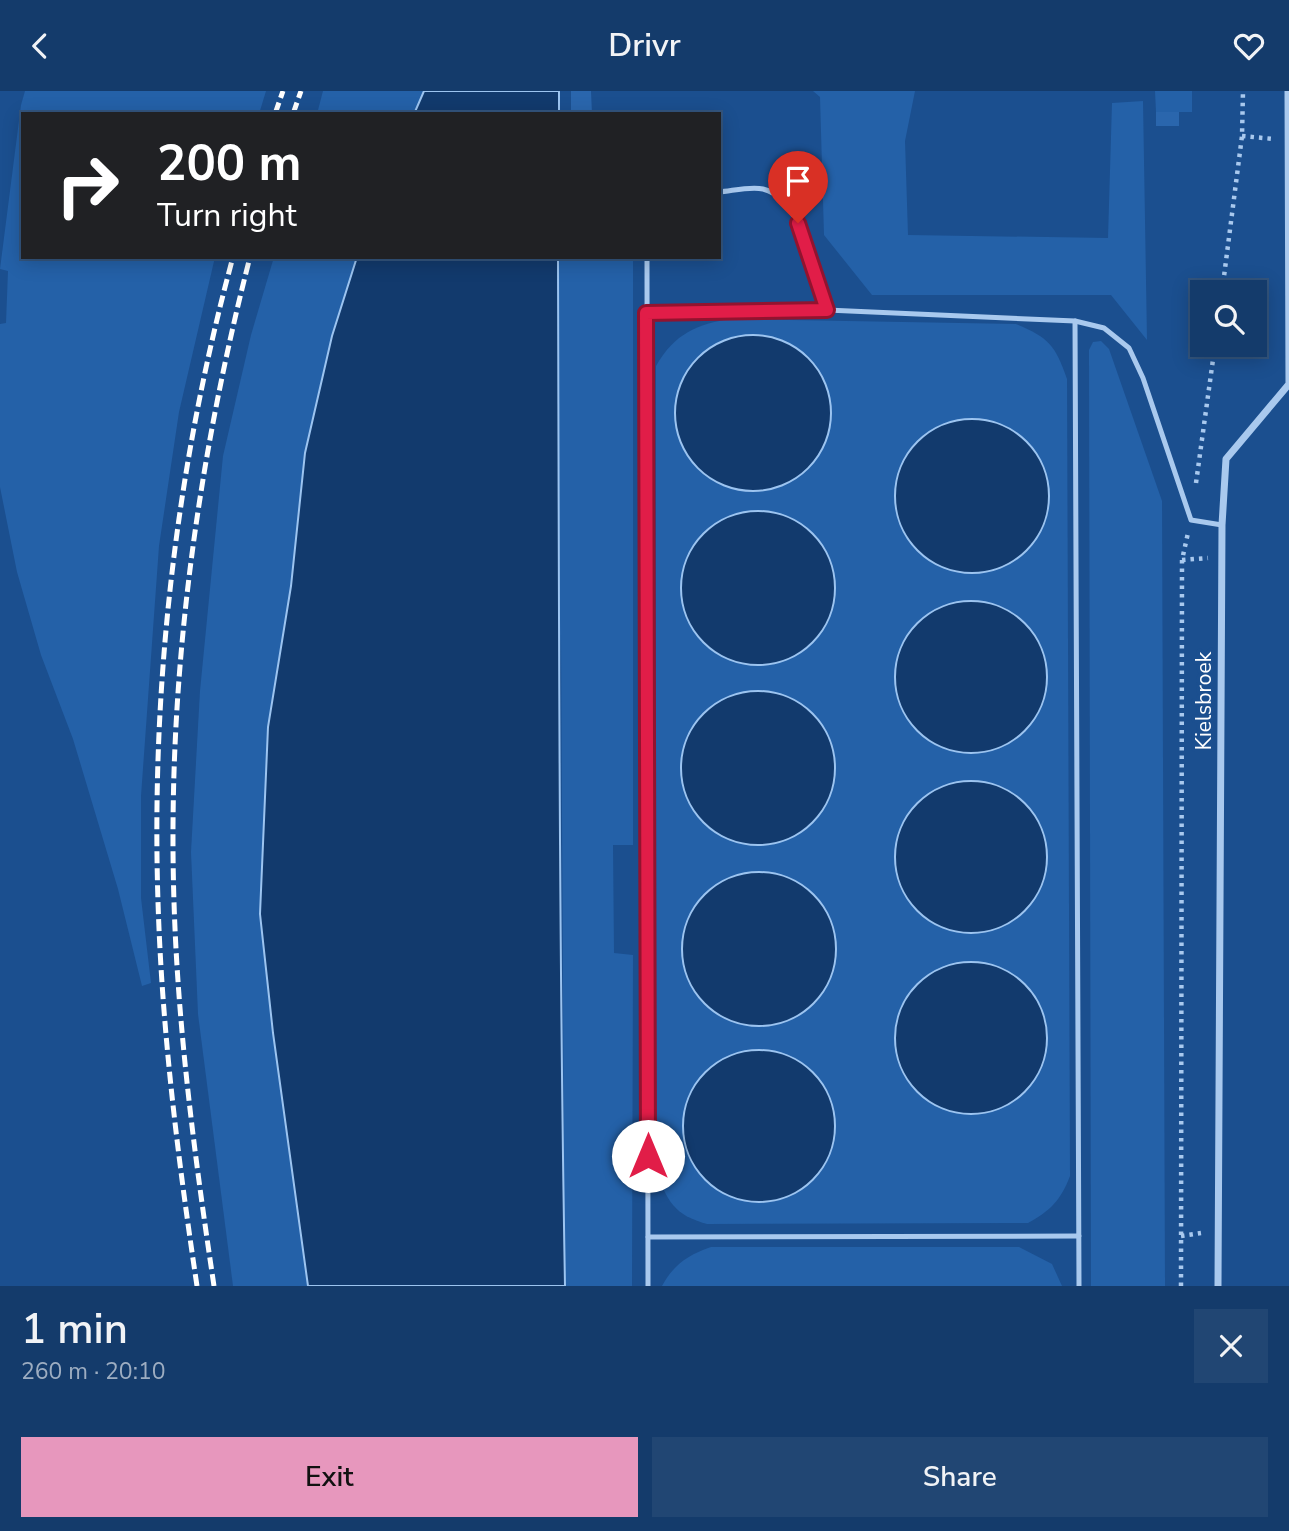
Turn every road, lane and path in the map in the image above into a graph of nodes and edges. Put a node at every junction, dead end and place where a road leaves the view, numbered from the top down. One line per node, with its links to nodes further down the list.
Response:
1 (1243, 91): 3 (path)
2 (1288, 91): 4 (street, Kielsbroek)
3 (1242, 136): 4 (path); 7 (path)
4 (1289, 140): 13 (street, Kielsbroek)
5 (721, 192): 8 (lane)
6 (647, 259): 9 (lane)
7 (1224, 280)
8 (827, 310): 9 (lane); 10 (lane)
9 (646, 313): 15 (lane)
10 (1075, 321): 12 (lane); 14 (lane)
11 (1213, 357): 12 (path)
12 (1191, 520): 13 (lane); 18 (path)
13 (1222, 525): 19 (street, Kielsbroek)
14 (1079, 1236): 15 (lane); 17 (lane)
15 (648, 1237): 16 (lane)
16 (648, 1286)
17 (1079, 1286)
18 (1181, 1286)
19 (1217, 1286)

